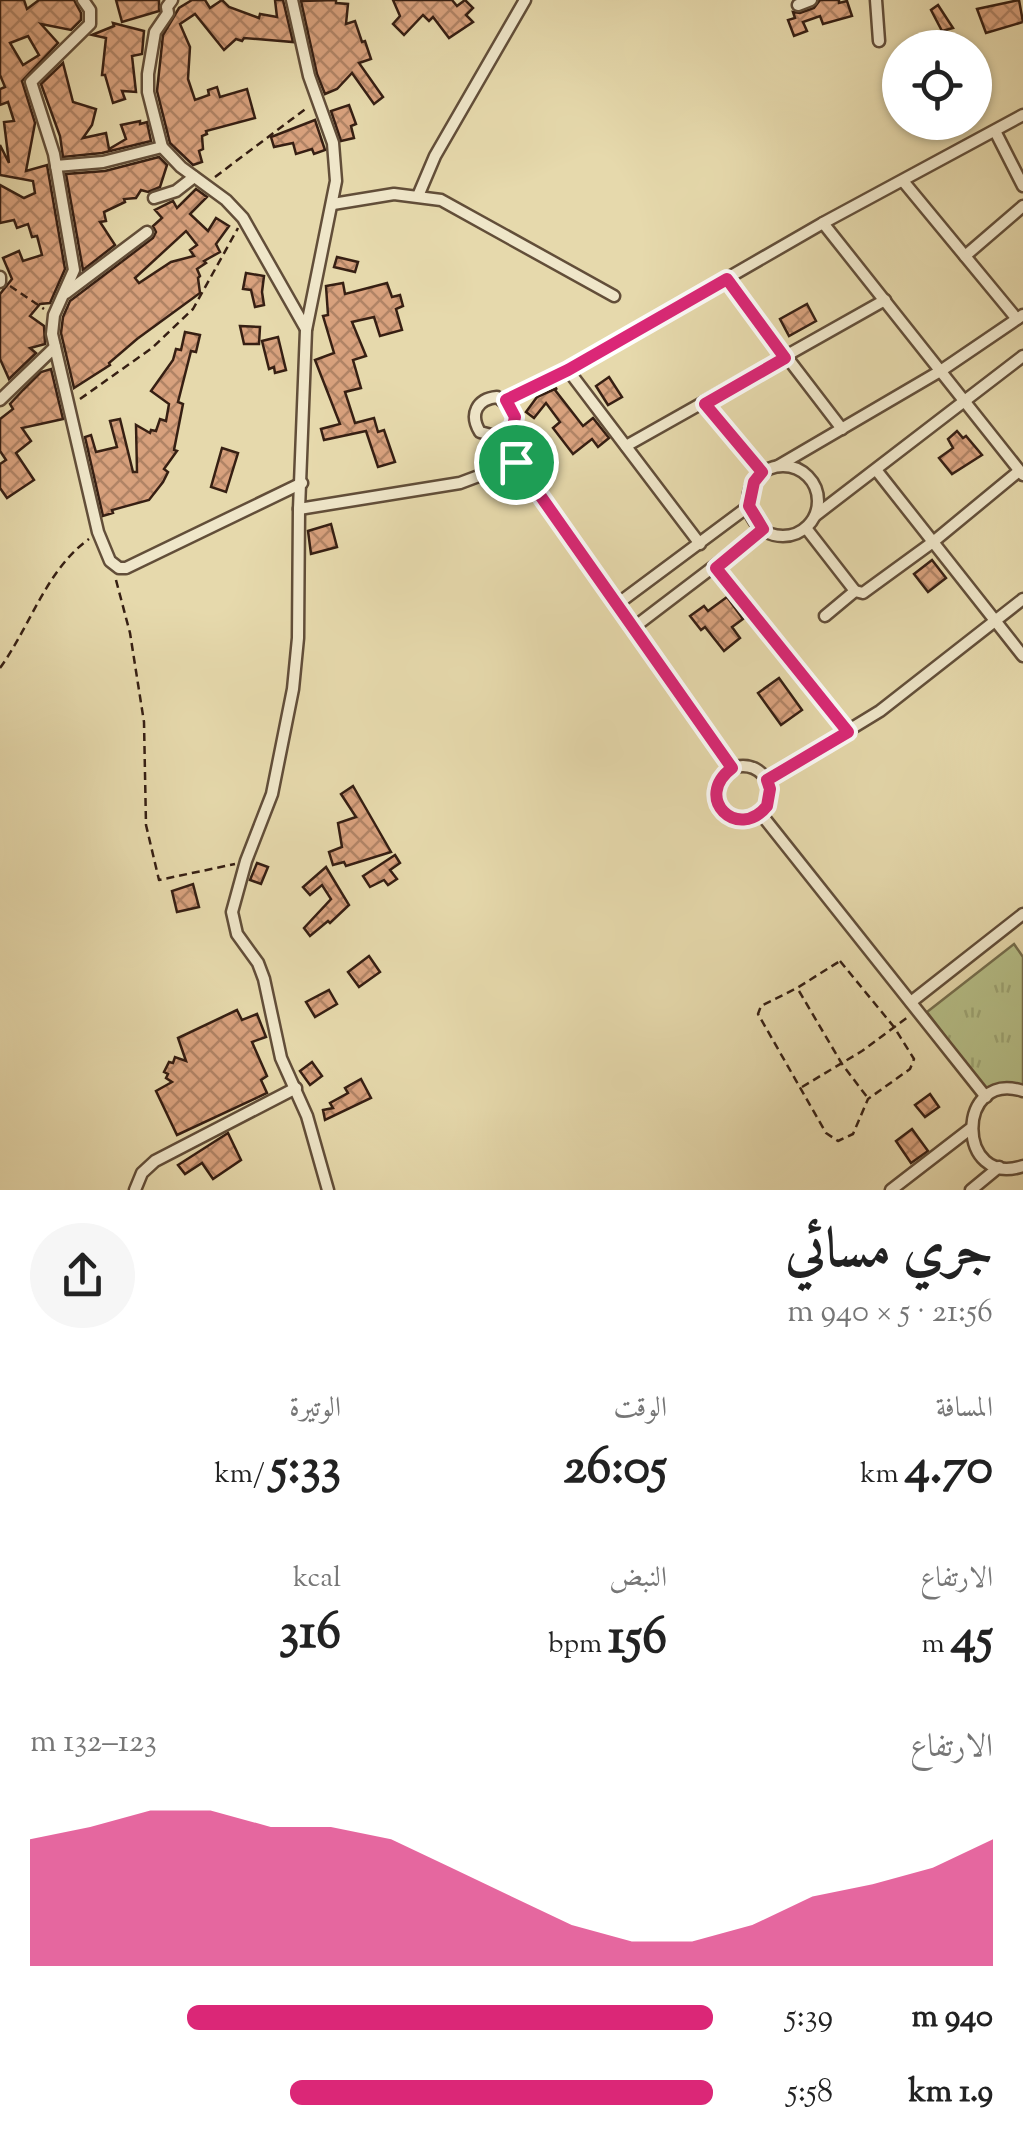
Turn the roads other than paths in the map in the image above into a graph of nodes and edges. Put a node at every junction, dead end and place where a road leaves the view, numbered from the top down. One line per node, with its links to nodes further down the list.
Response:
1 (83, 0): 12 (street)
2 (172, 0): 11 (street)
3 (292, 0): 18 (street)
4 (525, 0): 16 (street)
5 (811, 0): 7 (street)
6 (876, 0): 8 (street)
7 (798, 5)
8 (879, 41)
9 (1023, 115): 10 (street)
10 (995, 131): 14 (street); 15 (street)
11 (162, 148): 12 (street); 13 (street)
12 (56, 166): 24 (street)
13 (194, 177): 17 (street); 28 (street)
14 (903, 181): 20 (street); 22 (street)
15 (1023, 186)
16 (418, 196): 18 (street); 25 (street)
17 (154, 198)
18 (333, 204): 28 (street)
19 (1023, 206): 22 (street)
20 (824, 223): 23 (street); 26 (street)
21 (147, 232): 24 (street)
22 (965, 256): 27 (street)
23 (727, 279): 31 (street); 32 (street)
24 (66, 293): 29 (street)
25 (614, 296)
26 (885, 300): 31 (street); 33 (street)
27 (1020, 317): 33 (street)
28 (306, 330): 46 (street)
29 (55, 348): 34 (street); 46 (street)
30 (1023, 356): 36 (street)
31 (785, 358): 37 (street); 38 (street)
32 (568, 370): 35 (street); 40 (street)
33 (942, 370): 36 (street); 38 (street)
34 (0, 400)
35 (506, 400): 39 (street); 39 (street)
36 (966, 401): 43 (street); 45 (street)
37 (705, 404): 40 (street); 44 (street)
38 (842, 429): 42 (street)
39 (499, 437): 41 (street)
40 (626, 446): 53 (street)
41 (516, 462): 48 (street); 57 (street)
42 (778, 466): 44 (street); 49 (street)
43 (876, 471): 49 (street); 52 (street)
44 (762, 472): 47 (street)
45 (1021, 473): 52 (street)
46 (302, 483): 48 (street)
47 (749, 506): 51 (street); 53 (street)
48 (299, 508): 68 (street)
49 (816, 515): 50 (street)
50 (806, 528): 51 (street); 55 (street)
51 (763, 529): 54 (street)
52 (933, 542): 55 (street); 59 (street)
53 (700, 544): 57 (street)
54 (716, 568): 60 (street); 62 (street)
55 (855, 591): 58 (street)
56 (1023, 599): 59 (street)
57 (616, 605): 60 (street)
58 (825, 616)
59 (996, 622): 61 (street); 62 (street)
60 (633, 628): 63 (street)
61 (1023, 656)
62 (848, 732): 64 (street)
63 (732, 768): 64 (street); 65 (street)
64 (767, 780): 65 (street)
65 (761, 814): 67 (street)
66 (1023, 914): 67 (street)
67 (914, 1006): 70 (street)
68 (296, 1088): 74 (street); 75 (street)
69 (1023, 1091): 70 (street)
70 (986, 1097): 71 (street)
71 (970, 1130): 73 (street); 76 (street)
72 (1023, 1166): 73 (street)
73 (999, 1167): 77 (street)
74 (135, 1190)
75 (328, 1190)
76 (891, 1190)
77 (971, 1190)

